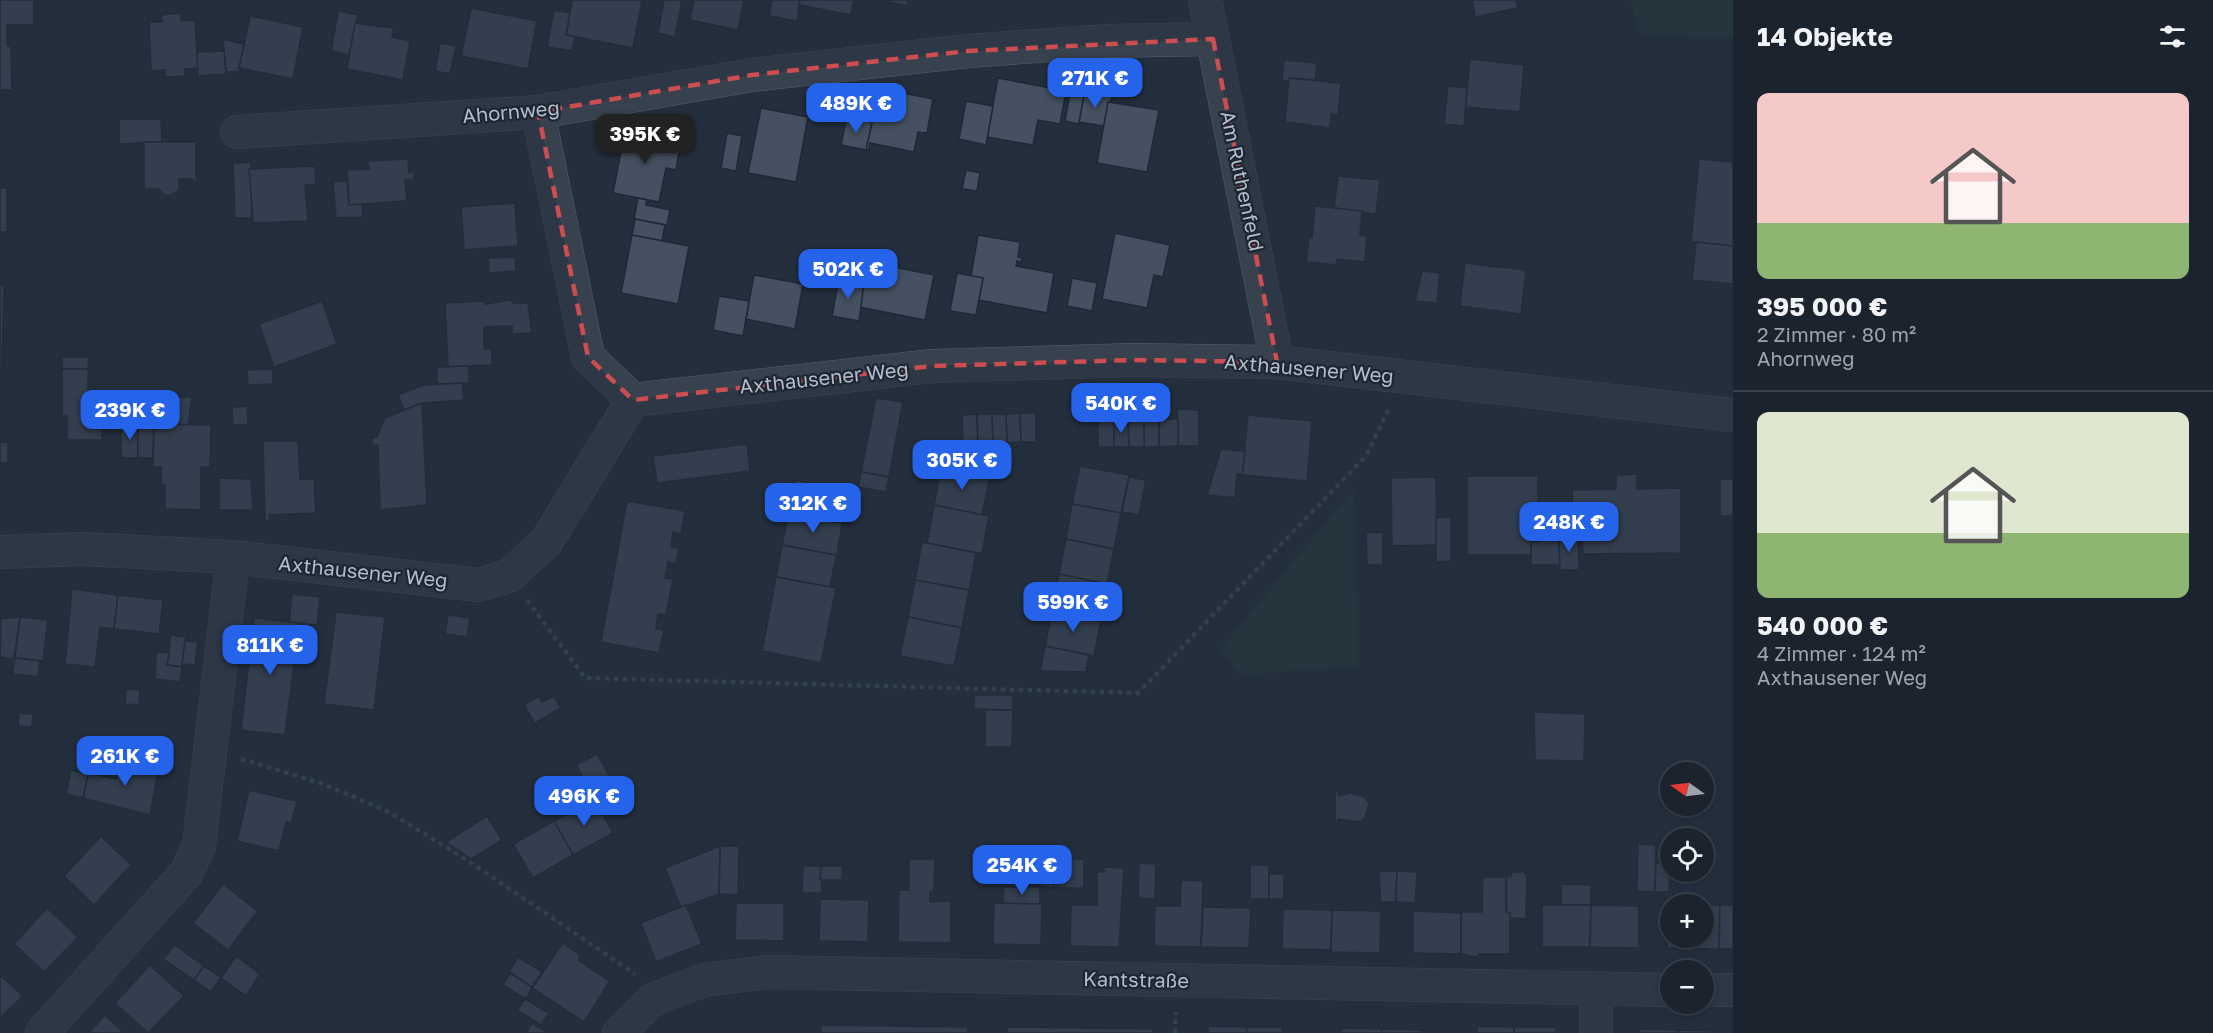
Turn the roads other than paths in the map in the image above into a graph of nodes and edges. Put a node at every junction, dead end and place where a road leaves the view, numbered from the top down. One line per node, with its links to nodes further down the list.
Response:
1 (1205, 0): 2 (street, Am Ruthenfeld)
2 (1213, 39): 3 (street, Ahornweg); 5 (street, Am Ruthenfeld)
3 (538, 112): 4 (street, Ahornweg); 6 (street)
4 (237, 132)
5 (1277, 362): 6 (street, Axthausener Weg); 7 (street, Axthausener Weg)
6 (633, 400): 9 (street, Axthausener Weg)
7 (1733, 415)
8 (0, 552): 9 (street, Axthausener Weg)
9 (233, 557): 14 (street)
10 (1596, 990): 11 (street, Kantstraße); 15 (street, Kantstraße); 16 (street)
11 (1660, 990)
12 (1714, 990): 13 (street)
13 (1733, 990)
14 (42, 1033)
15 (619, 1033)
16 (1596, 1033)

